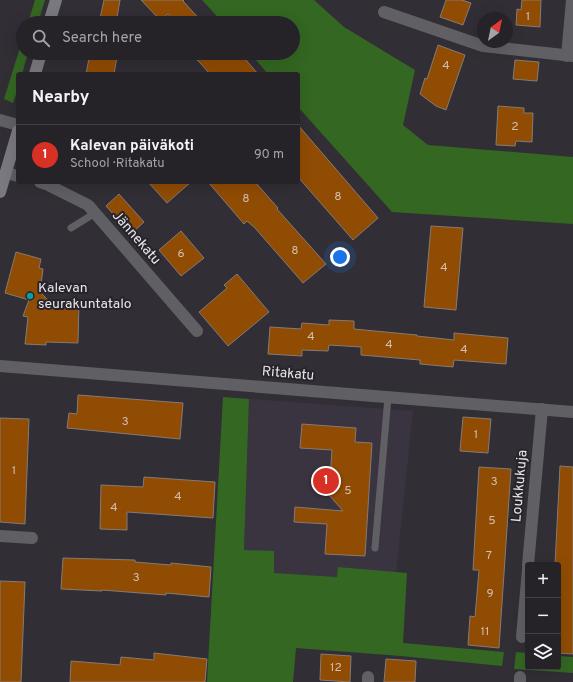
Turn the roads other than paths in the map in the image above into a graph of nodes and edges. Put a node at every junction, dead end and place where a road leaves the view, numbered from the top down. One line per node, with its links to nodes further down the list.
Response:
1 (56, 0): 4 (street)
2 (572, 0): 5 (street)
3 (384, 12): 5 (street)
4 (51, 16)
5 (570, 56)
6 (39, 60): 7 (street)
7 (36, 72)
8 (0, 120): 9 (street)
9 (16, 124)
10 (16, 138): 11 (street)
11 (6, 172): 12 (street); 14 (street)
12 (16, 175)
13 (46, 184): 15 (street, Jännekatu)
14 (0, 192)
15 (95, 213): 16 (lane); 17 (street, Jännekatu)
16 (71, 228)
17 (198, 331)
18 (0, 366): 19 (street, Ritakatu)
19 (388, 397): 20 (street, Ritakatu); 24 (lane)
20 (542, 410): 21 (street, Ritakatu); 25 (street, Loukkukuja)
21 (573, 412)
22 (0, 536): 23 (street)
23 (32, 538)
24 (375, 548)
25 (528, 562)
26 (525, 598): 27 (street)
27 (522, 637)

